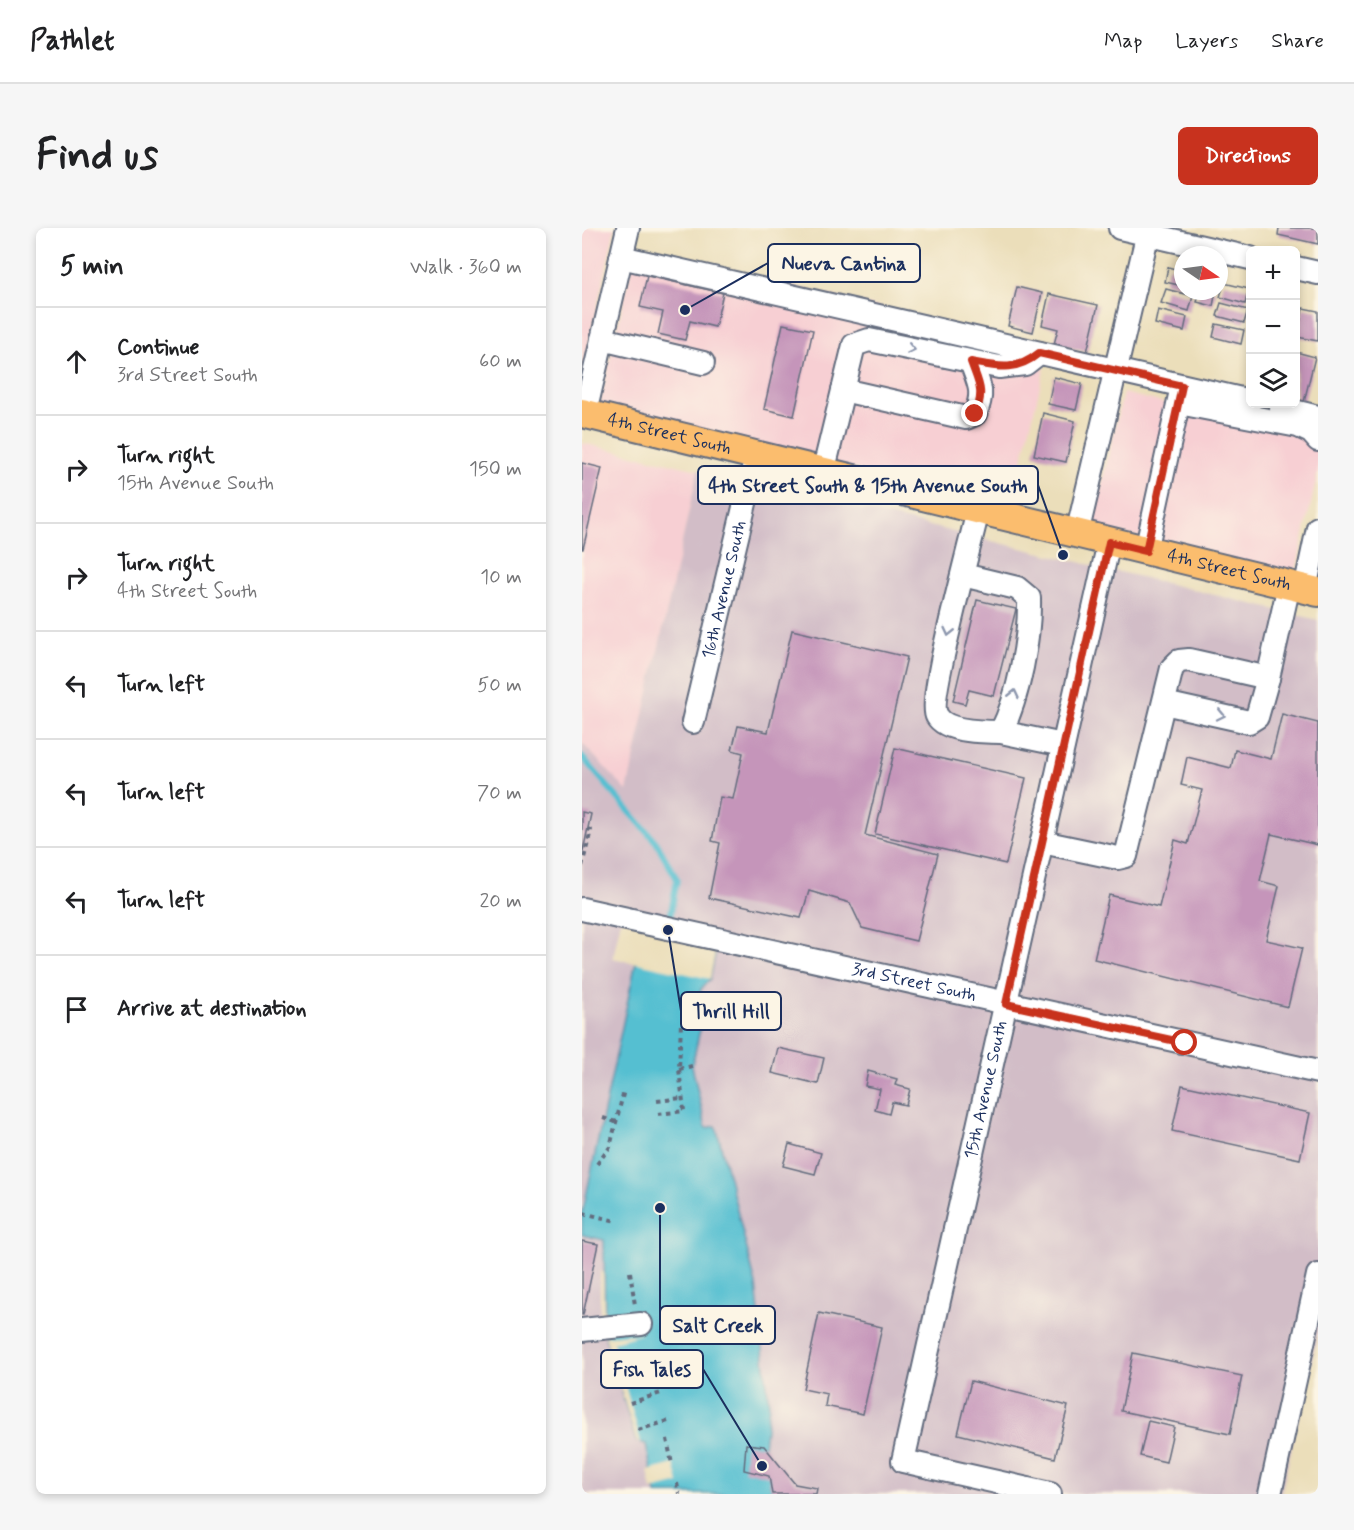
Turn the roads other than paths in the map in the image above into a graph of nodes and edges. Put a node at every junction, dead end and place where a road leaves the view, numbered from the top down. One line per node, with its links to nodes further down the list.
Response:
1 (628, 228): 4 (street)
2 (1120, 228): 3 (street)
3 (1148, 231): 5 (street); 12 (street)
4 (621, 257): 8 (street); 9 (street)
5 (1246, 257)
6 (1300, 269): 7 (street)
7 (1318, 273)
8 (602, 339): 11 (street); 17 (street)
9 (1039, 353): 10 (street); 12 (street)
10 (971, 362): 13 (street, one-way to 10); 13 (street)
11 (703, 363)
12 (1116, 371): 14 (street); 24 (street)
13 (843, 390): 21 (street)
14 (1180, 394): 15 (street); 19 (street); 26 (street)
15 (1246, 401)
16 (1278, 408): 18 (street)
17 (584, 413): 20 (main road, 4th Street South)
18 (1318, 417)
19 (1318, 440)
20 (756, 457): 21 (main road, 4th Street South); 31 (street, 16th Avenue South)
21 (823, 473): 22 (main road, 4th Street South)
22 (978, 510): 24 (main road, 4th Street South); 27 (street)
23 (1318, 528): 28 (street)
24 (1077, 534): 25 (main road, 4th Street South)
25 (1109, 542): 26 (main road, 4th Street South); 33 (street, 15th Avenue South)
26 (1146, 551): 28 (main road, 4th Street South)
27 (963, 575): 32 (street, one-way to 27); 32 (street, one-way to 32)
28 (1304, 589): 29 (street)
29 (1268, 678): 30 (street); 30 (street, one-way to 29)
30 (1164, 703): 34 (street)
31 (693, 722)
32 (1001, 732): 33 (street)
33 (1064, 745): 34 (street, 15th Avenue South)
34 (1042, 842): 36 (street, 15th Avenue South)
35 (582, 909): 36 (street, 3rd Street South)
36 (1006, 1004): 37 (street, 3rd Street South); 41 (street, 15th Avenue South)
37 (1318, 1072)
38 (1318, 1275): 42 (street)
39 (641, 1324): 40 (street)
40 (582, 1330)
41 (1050, 1494)
42 (1270, 1494)

